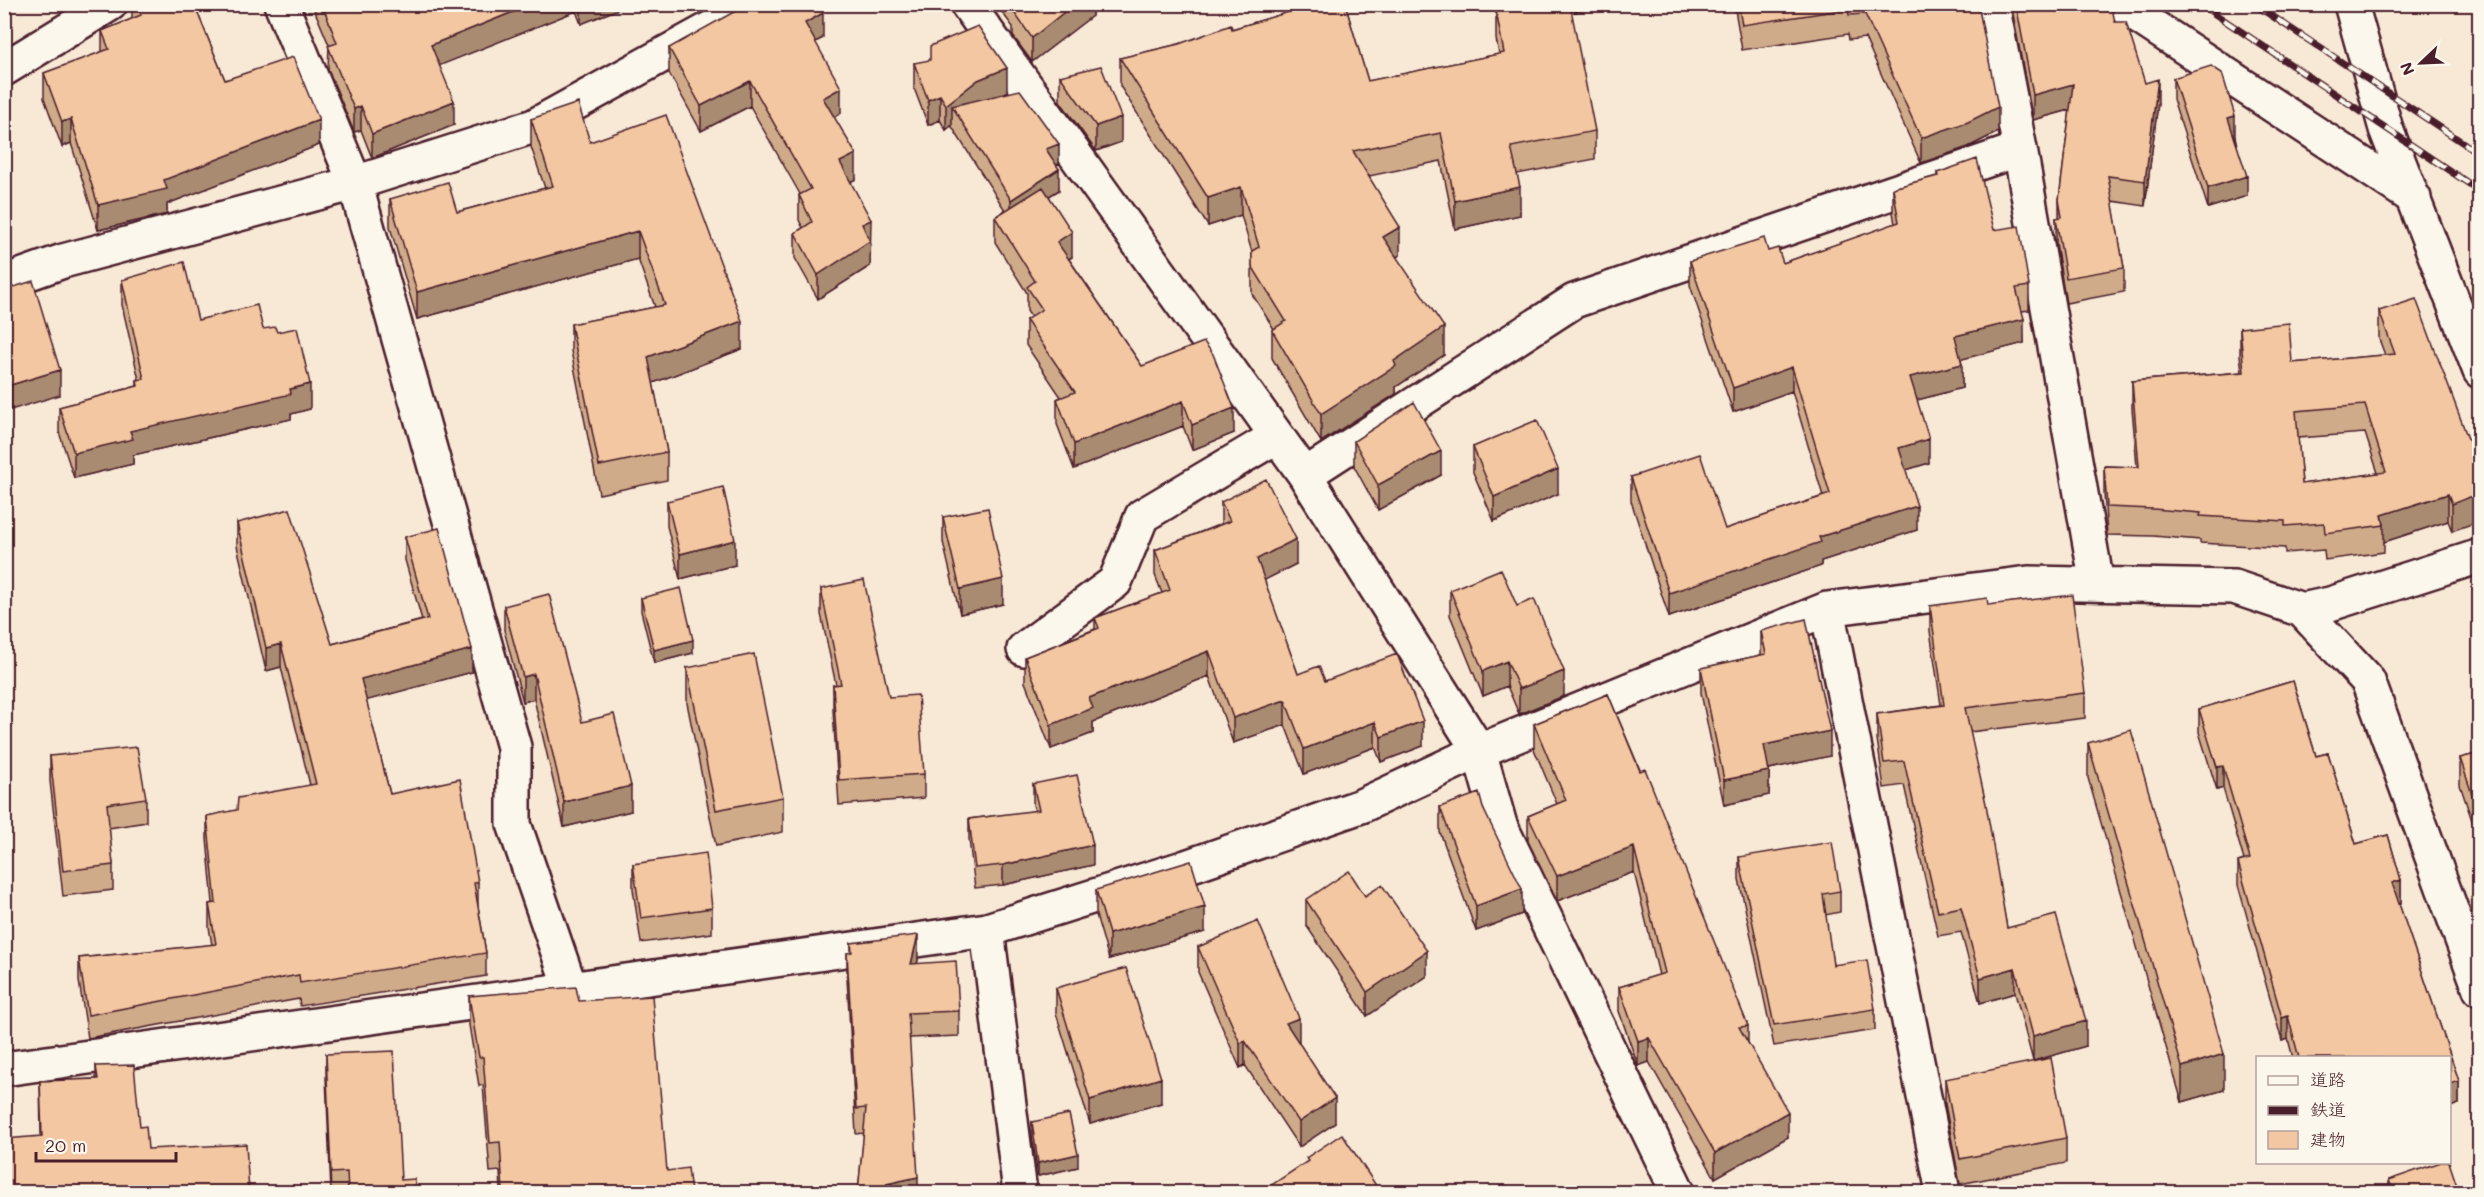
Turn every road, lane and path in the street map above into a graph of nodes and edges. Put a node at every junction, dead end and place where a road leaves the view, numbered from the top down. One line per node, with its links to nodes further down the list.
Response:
1 (110, 4): 8 (street)
2 (281, 4): 10 (street)
3 (755, 4): 10 (street)
4 (967, 4): 14 (street)
5 (1992, 4): 9 (street)
6 (2120, 4): 11 (street)
7 (2350, 4): 11 (street)
8 (4, 69)
9 (2020, 149): 15 (street); 17 (street)
10 (355, 183): 12 (street); 23 (street)
11 (2414, 198): 13 (street)
12 (4, 282)
13 (2480, 371)
14 (1277, 436): 15 (street); 20 (street)
15 (1305, 475): 21 (street)
16 (2480, 556): 19 (street)
17 (2097, 584): 18 (street); 19 (street)
18 (1827, 609): 21 (street); 28 (street)
19 (2302, 610): 24 (street)
20 (1024, 649)
21 (1479, 751): 22 (street); 27 (street)
22 (987, 930): 23 (street); 26 (street)
23 (570, 987): 25 (street)
24 (2480, 988)
25 (4, 1069)
26 (1020, 1192)
27 (1678, 1192)
28 (1943, 1192)

